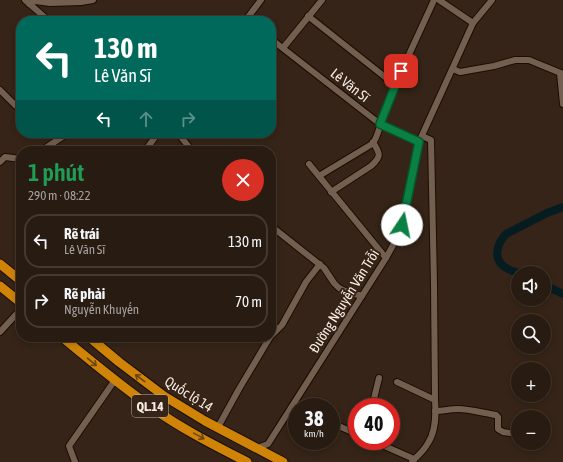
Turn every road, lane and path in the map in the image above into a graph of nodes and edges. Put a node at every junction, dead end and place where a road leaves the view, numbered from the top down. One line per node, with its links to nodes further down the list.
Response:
1 (94, 0): 7 (street)
2 (261, 0): 9 (street)
3 (322, 0): 10 (street)
4 (434, 0): 16 (street)
5 (439, 0): 11 (street)
6 (492, 0): 11 (street, Đường Nguyễn Văn Trỗi)
7 (31, 1): 8 (street)
8 (44, 16)
9 (250, 16)
10 (308, 16): 13 (street); 16 (street)
11 (473, 23): 14 (street, Đường Nguyễn Văn Trỗi)
12 (276, 43): 13 (street, Lê Văn Sĩ)
13 (283, 48): 20 (street, Lê Văn Sĩ)
14 (453, 69): 15 (street); 21 (street, Đường Nguyễn Văn Trỗi)
15 (562, 73): 18 (street)
16 (395, 85): 20 (street)
17 (0, 90): 19 (street)
18 (563, 104)
19 (16, 106)
20 (380, 124): 24 (street); 25 (street, Lê Văn Sĩ)
21 (422, 136): 25 (street, Đường Nguyễn Văn Trỗi); 51 (street)
22 (60, 138): 26 (street)
23 (182, 138): 27 (street)
24 (374, 142): 31 (street); 32 (street)
25 (419, 142): 34 (street, Đường Nguyễn Văn Trỗi)
26 (48, 146)
27 (188, 146)
28 (16, 159): 29 (street)
29 (0, 162)
30 (308, 164): 31 (street)
31 (319, 176): 32 (street)
32 (331, 192): 34 (street)
33 (276, 230): 36 (street)
34 (386, 258): 39 (street, Đường Nguyễn Văn Trỗi)
35 (0, 264): 37 (highway)
36 (320, 264): 39 (street); 43 (street)
37 (16, 277)
38 (0, 286): 40 (highway)
39 (362, 296): 55 (street, Đường Nguyễn Văn Trỗi)
40 (16, 299)
41 (16, 314): 42 (street)
42 (0, 332)
43 (276, 332)
44 (68, 342): 48 (highway, QL.14, one-way to 48)
45 (95, 342): 53 (highway, Quốc lộ 14 / QL.14, one-way to 45)
46 (268, 342): 53 (street)
47 (380, 378): 50 (street)
48 (115, 380): 58 (street); 59 (highway, QL.14, one-way to 59)
49 (397, 382): 51 (street)
50 (374, 398)
51 (434, 400): 52 (street)
52 (436, 411): 54 (street); 57 (street)
53 (218, 427): 55 (highway, Quốc lộ 14 / QL.14)
54 (511, 433)
55 (257, 448): 59 (highway); 60 (highway, Quốc lộ 14 / QL.14)
56 (391, 450): 57 (street)
57 (413, 461)
58 (75, 462)
59 (248, 462)
60 (283, 462)

